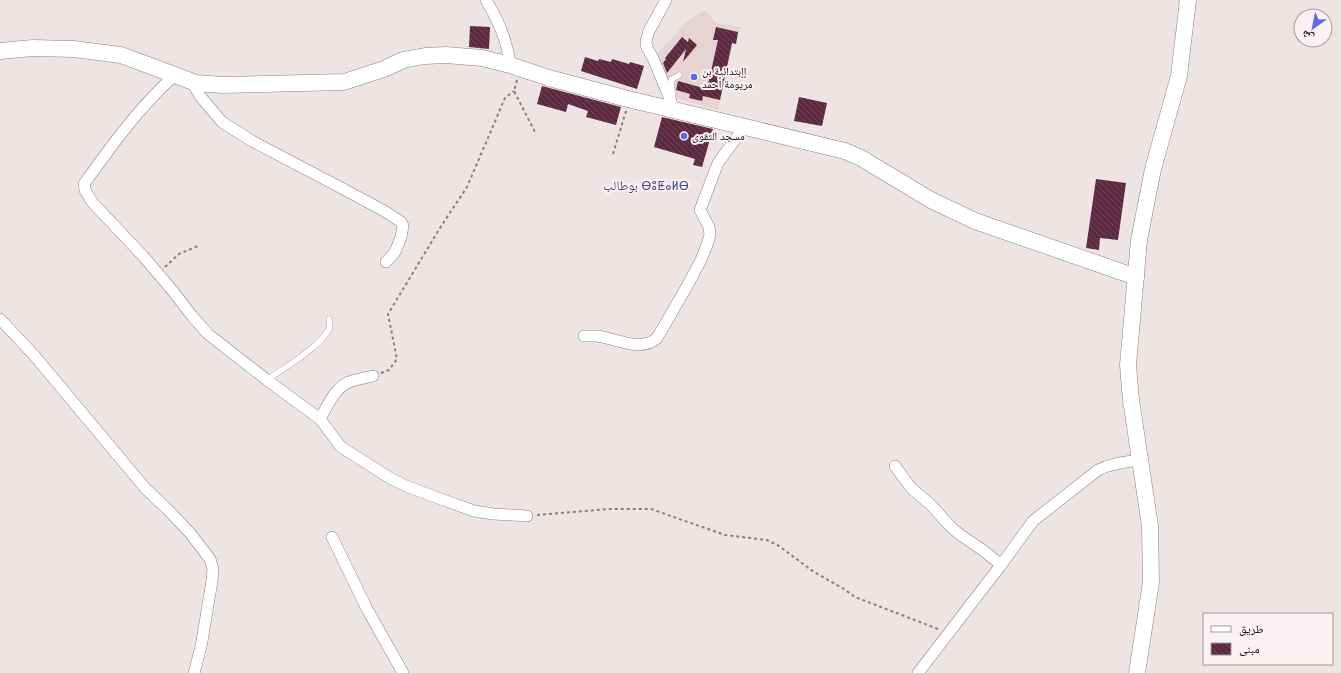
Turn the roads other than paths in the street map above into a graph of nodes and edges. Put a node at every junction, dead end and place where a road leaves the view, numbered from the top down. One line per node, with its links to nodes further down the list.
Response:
1 (486, 0): 5 (street)
2 (666, 0): 9 (street)
3 (1188, 0): 12 (street)
4 (0, 51): 6 (street)
5 (515, 67): 8 (street); 9 (street)
6 (176, 74): 8 (street); 17 (street)
7 (679, 75): 9 (lane)
8 (196, 83): 11 (street)
9 (673, 106): 10 (street)
10 (745, 126): 12 (street); 15 (street)
11 (386, 262)
12 (1136, 277): 19 (street)
13 (0, 319): 24 (street)
14 (329, 319): 17 (lane)
15 (584, 336)
16 (373, 376): 18 (street)
17 (267, 380): 18 (street)
18 (320, 419): 21 (street)
19 (1140, 460): 23 (street); 27 (street)
20 (895, 466): 23 (street)
21 (527, 516)
22 (332, 537): 25 (street)
23 (1001, 565): 26 (street)
24 (194, 673)
25 (403, 673)
26 (918, 673)
27 (1137, 673)

